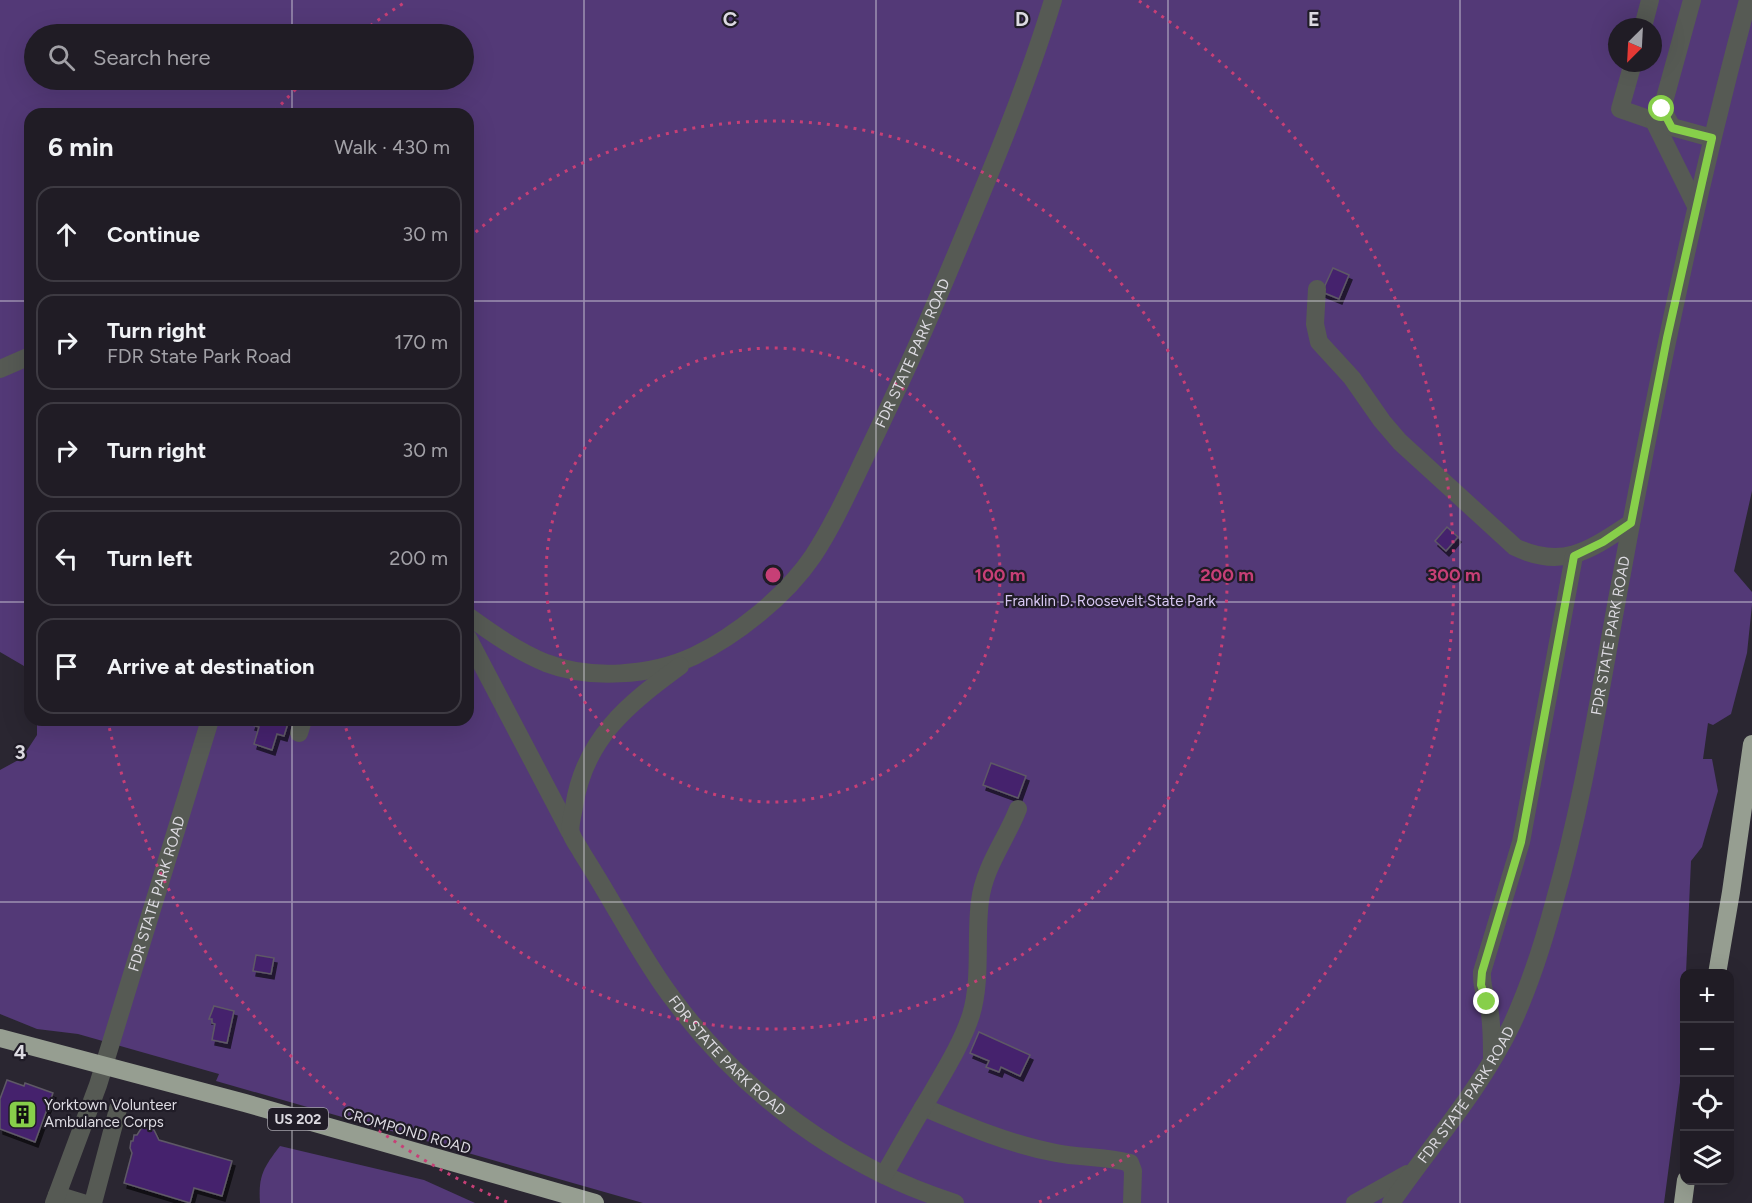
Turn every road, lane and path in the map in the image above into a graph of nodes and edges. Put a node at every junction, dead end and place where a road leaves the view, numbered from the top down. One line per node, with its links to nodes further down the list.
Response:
1 (1053, 0): 20 (street, FDR STATE PARK ROAD)
2 (1650, 0): 5 (street)
3 (1692, 0): 8 (street)
4 (1748, 0): 9 (street, FDR STATE PARK ROAD)
5 (1645, 18)
6 (1630, 72): 7 (street)
7 (1654, 121): 8 (street); 10 (street)
8 (1672, 128): 9 (street)
9 (1712, 138): 10 (street, FDR STATE PARK ROAD)
10 (1695, 206): 14 (street, FDR STATE PARK ROAD)
11 (1317, 289): 16 (street)
12 (24, 359): 13 (street)
13 (0, 369)
14 (1631, 523): 15 (street); 17 (street, FDR STATE PARK ROAD)
15 (1594, 546): 16 (street); 17 (street)
16 (1574, 556): 26 (street)
17 (1623, 564): 27 (street, FDR STATE PARK ROAD)
18 (474, 620): 20 (street, FDR STATE PARK ROAD)
19 (474, 649): 24 (street, FDR STATE PARK ROAD)
20 (694, 656): 24 (street, FDR STATE PARK ROAD)
21 (208, 726): 30 (street, FDR STATE PARK ROAD)
22 (1752, 744): 25 (highway)
23 (1018, 809): 31 (street)
24 (570, 832): 34 (street, FDR STATE PARK ROAD)
25 (1718, 969)
26 (1487, 1002): 27 (street); 29 (street)
27 (1519, 1007): 29 (street, FDR STATE PARK ROAD)
28 (0, 1038): 30 (highway, CROMPOND ROAD / US 202)
29 (1491, 1063): 33 (street, FDR STATE PARK ROAD)
30 (103, 1067): 36 (street, FDR STATE PARK ROAD); 39 (highway, CROMPOND ROAD / US 202)
31 (923, 1107): 34 (street); 41 (street)
32 (118, 1109): 38 (street)
33 (1414, 1170): 42 (street, FDR STATE PARK ROAD); 43 (street, FDR STATE PARK ROAD)
34 (884, 1175): 40 (street, FDR STATE PARK ROAD)
35 (1685, 1185): 44 (highway)
36 (56, 1199): 37 (street)
37 (83, 1203)
38 (93, 1203)
39 (596, 1203)
40 (955, 1203)
41 (1132, 1203)
42 (1355, 1203)
43 (1391, 1203)
44 (1683, 1203)

